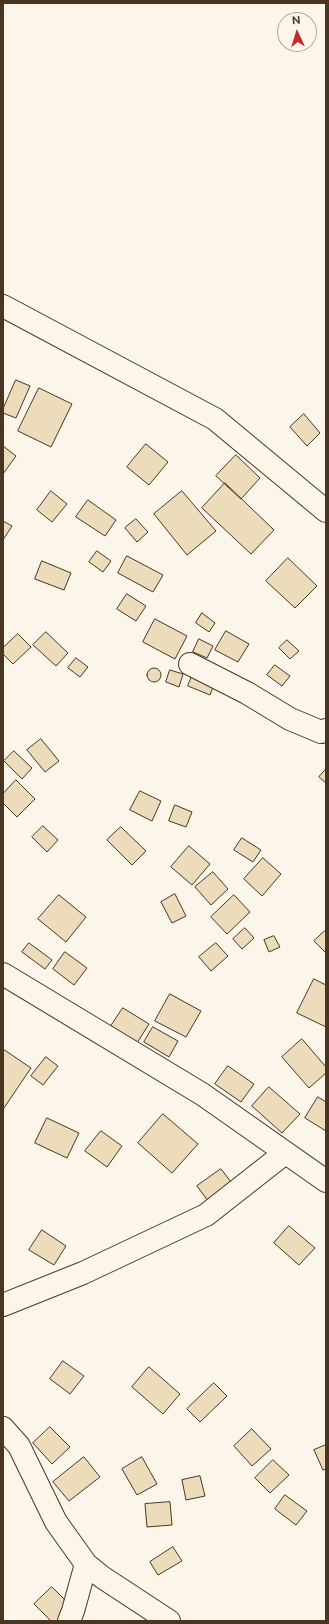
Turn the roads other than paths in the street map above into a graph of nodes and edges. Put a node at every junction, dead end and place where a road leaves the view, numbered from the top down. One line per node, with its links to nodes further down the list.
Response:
1 (3, 306): 2 (street)
2 (326, 511)
3 (190, 664): 4 (street)
4 (326, 730)
5 (3, 974): 6 (street)
6 (285, 1153): 7 (street); 8 (street)
7 (326, 1181)
8 (3, 1305)
9 (3, 1428): 10 (street)
10 (86, 1564): 11 (street); 12 (street)
11 (69, 1621)
12 (169, 1621)

